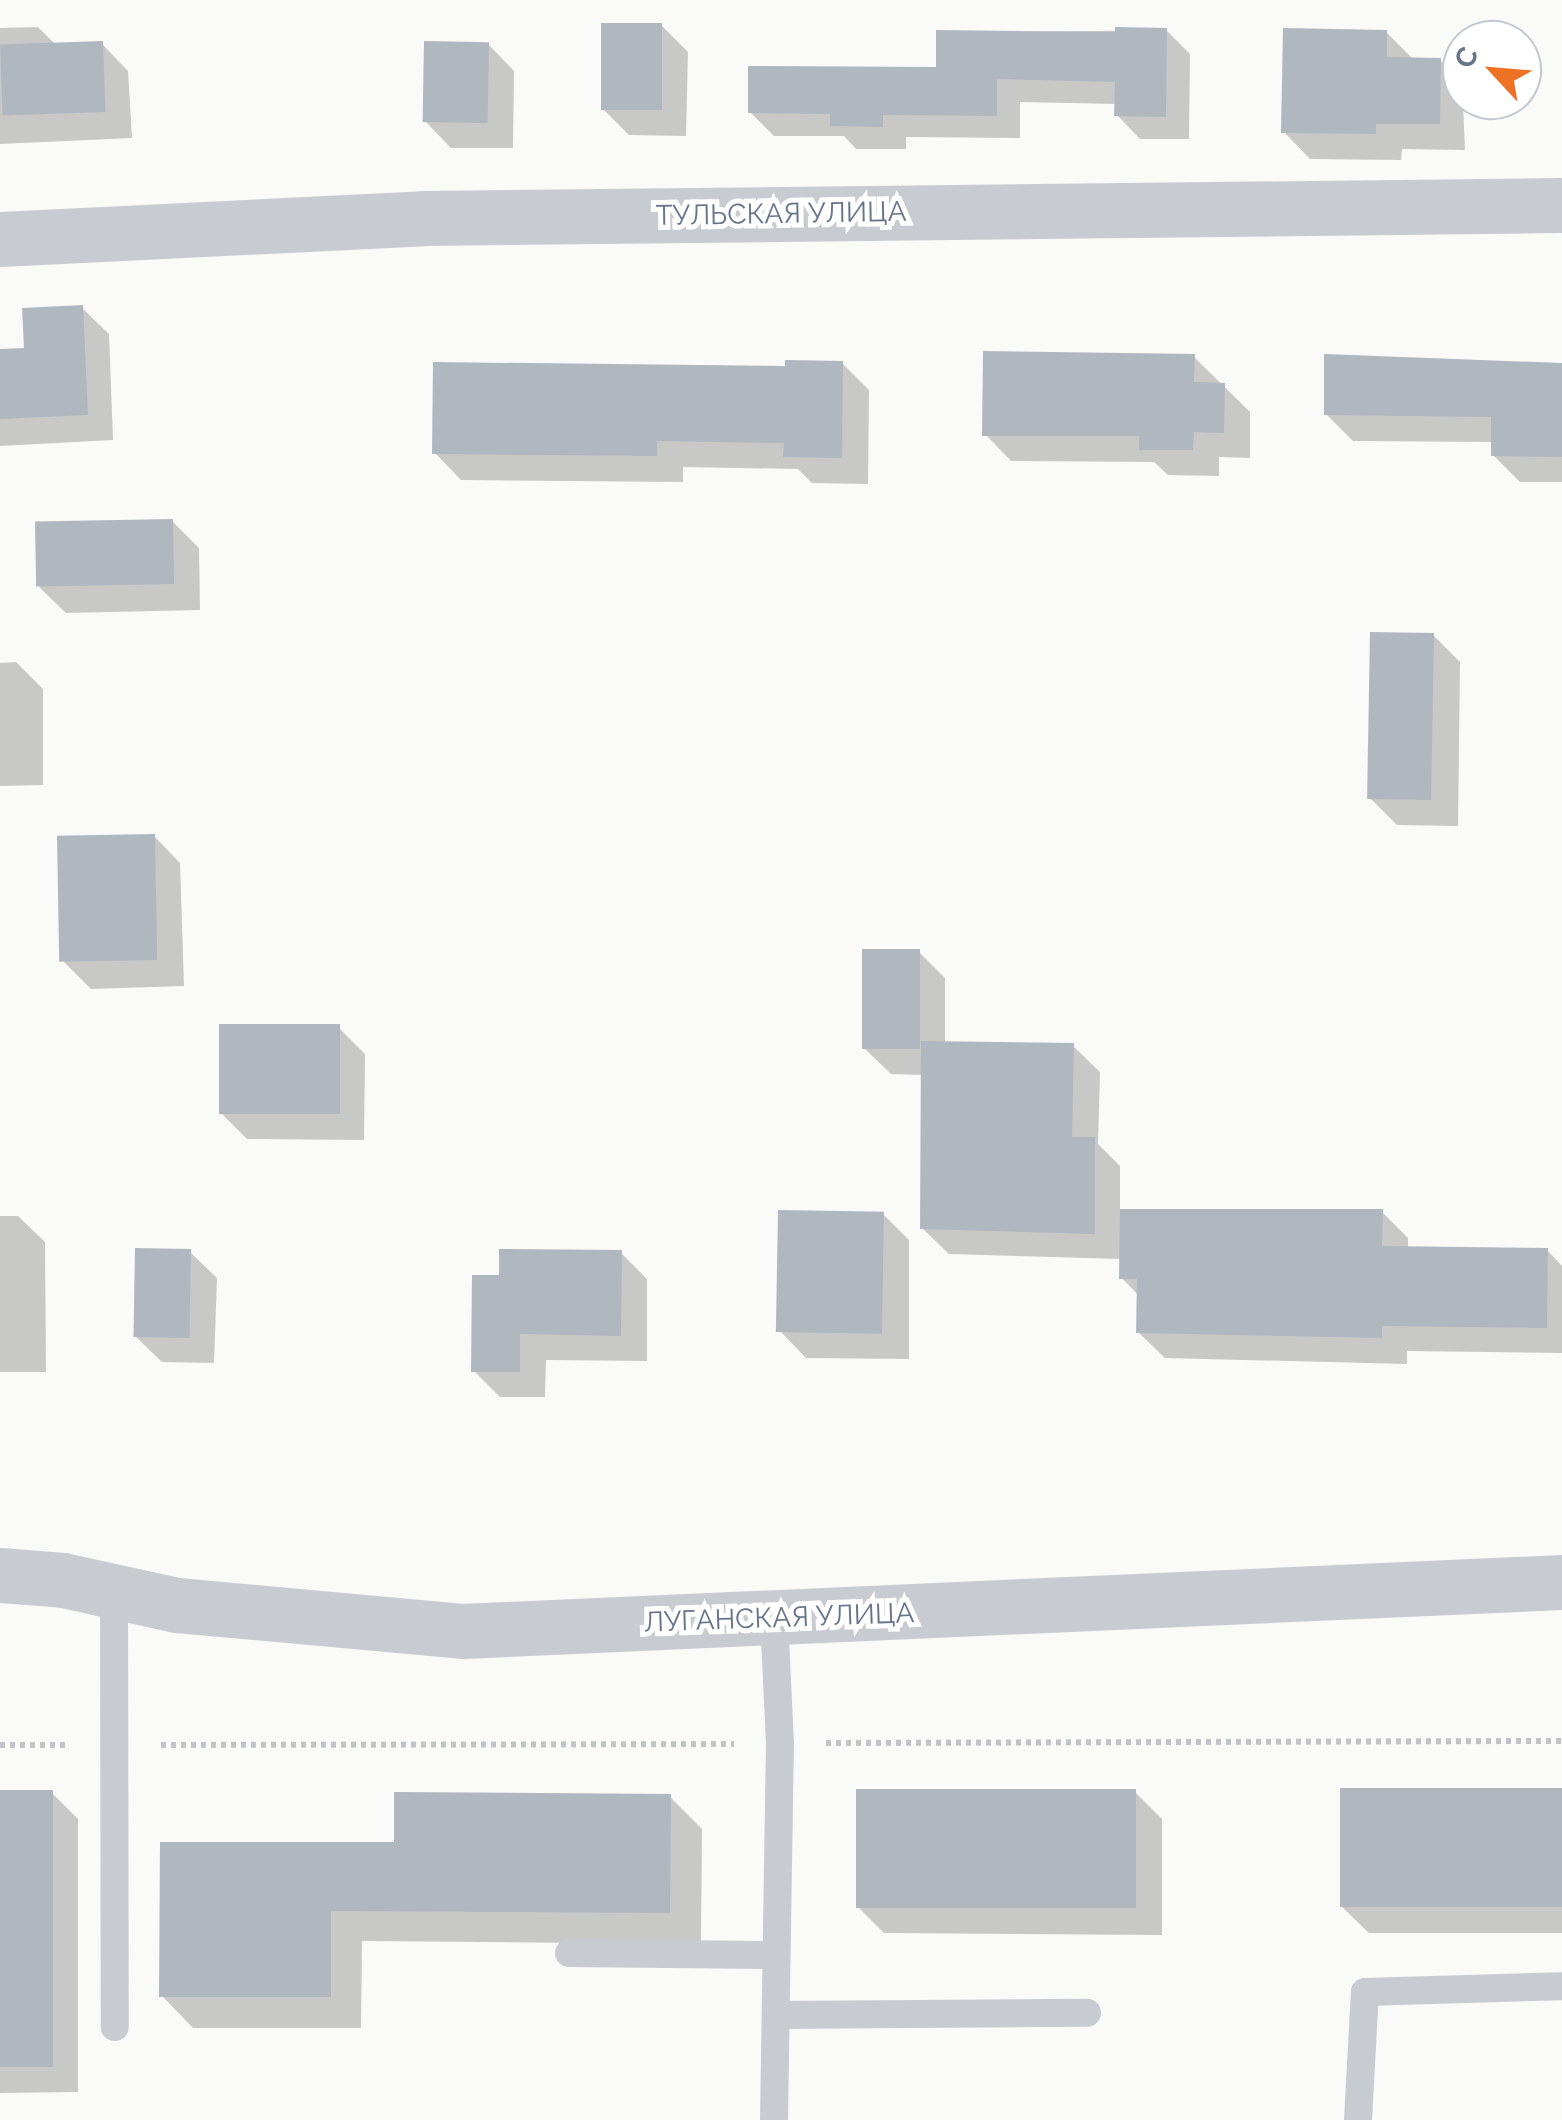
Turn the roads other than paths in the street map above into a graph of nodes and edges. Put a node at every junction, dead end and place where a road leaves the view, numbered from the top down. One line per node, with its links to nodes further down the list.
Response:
1 (1562, 205): 2 (street, ТУЛЬСКАЯ УЛИЦА)
2 (0, 238)
3 (0, 1575): 5 (street, ЛУГАНСКАЯ УЛИЦА)
4 (1562, 1582): 6 (street, ЛУГАНСКАЯ УЛИЦА)
5 (114, 1592): 6 (street, ЛУГАНСКАЯ УЛИЦА); 12 (lane)
6 (774, 1619): 8 (lane)
7 (569, 1953): 8 (lane)
8 (776, 1955): 11 (lane)
9 (1562, 1986): 14 (lane)
10 (1087, 2013): 11 (lane)
11 (776, 2015): 13 (lane)
12 (115, 2027)
13 (774, 2120)
14 (1358, 2120)

